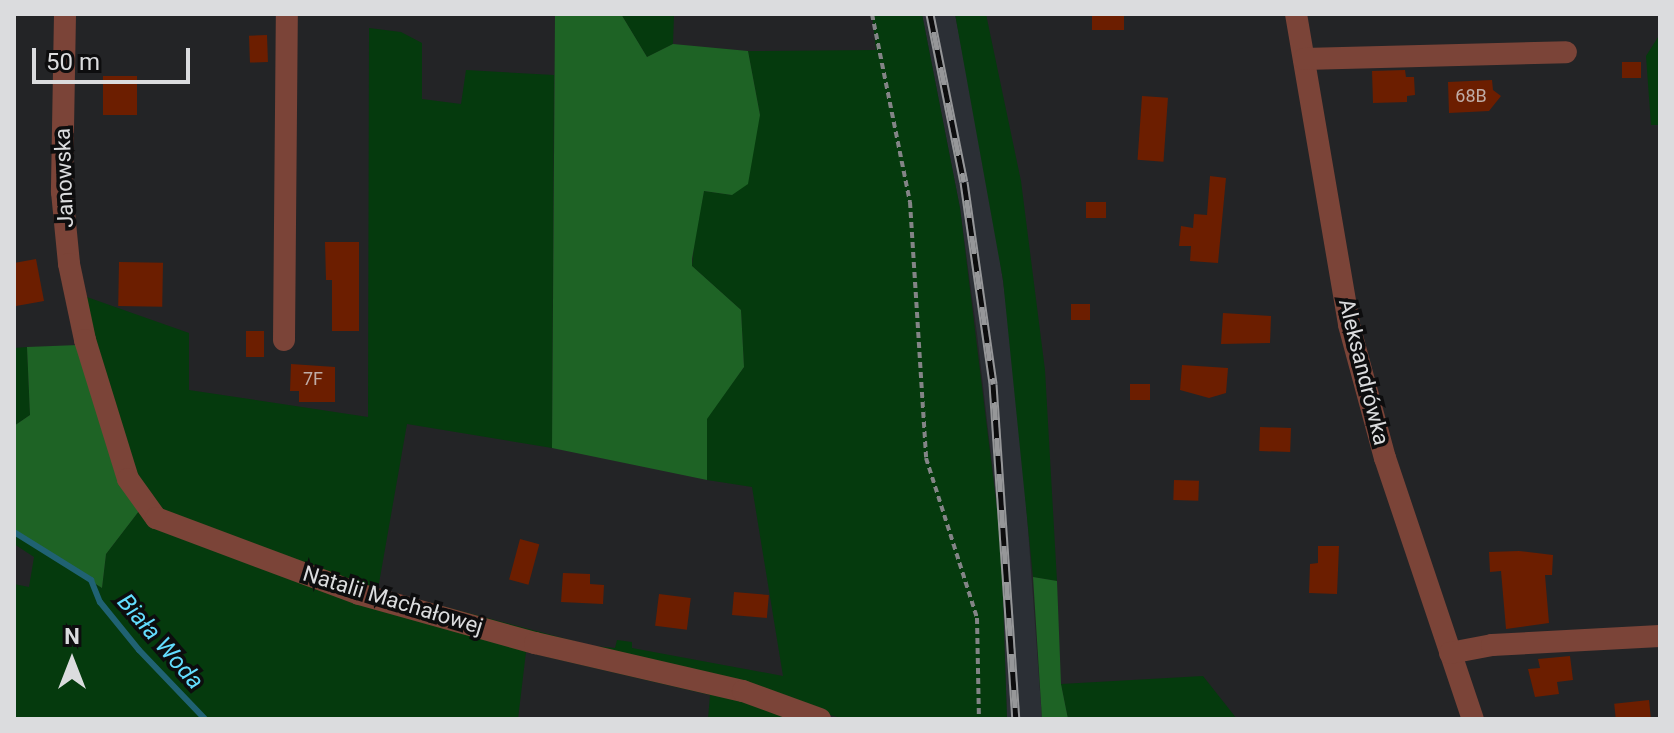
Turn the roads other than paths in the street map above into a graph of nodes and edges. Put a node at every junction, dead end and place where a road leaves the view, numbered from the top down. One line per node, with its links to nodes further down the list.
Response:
1 (65, 14): 6 (street, Janowska)
2 (287, 14): 7 (street)
3 (1296, 14): 5 (street, Aleksandrówka)
4 (1566, 52): 5 (street)
5 (1304, 59): 9 (street, Aleksandrówka)
6 (85, 340): 10 (street, Natalii Machałowej)
7 (284, 340)
8 (1660, 636): 9 (street)
9 (1450, 653): 11 (street, Aleksandrówka)
10 (820, 719)
11 (1473, 719)

